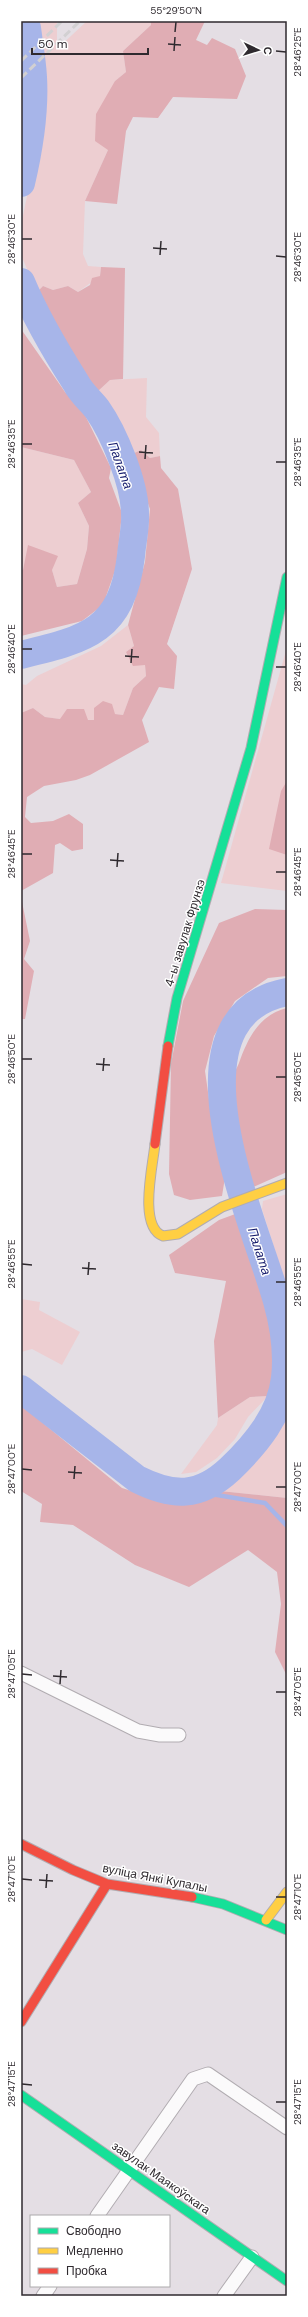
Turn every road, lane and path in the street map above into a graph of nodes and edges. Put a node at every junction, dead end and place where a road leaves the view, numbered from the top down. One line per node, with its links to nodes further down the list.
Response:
1 (287, 577): 2 (street, 4-ы завулак Фрунзэ)
2 (287, 1183)
3 (21, 1673): 4 (street)
4 (179, 1735)
5 (21, 1844): 6 (street, вуліца Янкі Купалы)
6 (107, 1884): 8 (street, вуліца Янкі Купалы); 10 (street)
7 (287, 1892): 8 (street)
8 (266, 1920): 9 (street, вуліца Янкі Купалы)
9 (287, 1930)
10 (21, 2022)
11 (21, 2095): 13 (street, завулак Маякоўскага)
12 (287, 2128): 13 (street)
13 (129, 2169): 14 (street); 15 (street, завулак Маякоўскага)
14 (98, 2215)
15 (252, 2257): 16 (street, завулак Маякоўскага); 19 (street)
16 (287, 2281)
17 (49, 2287): 18 (street)
18 (43, 2296)
19 (224, 2296)

